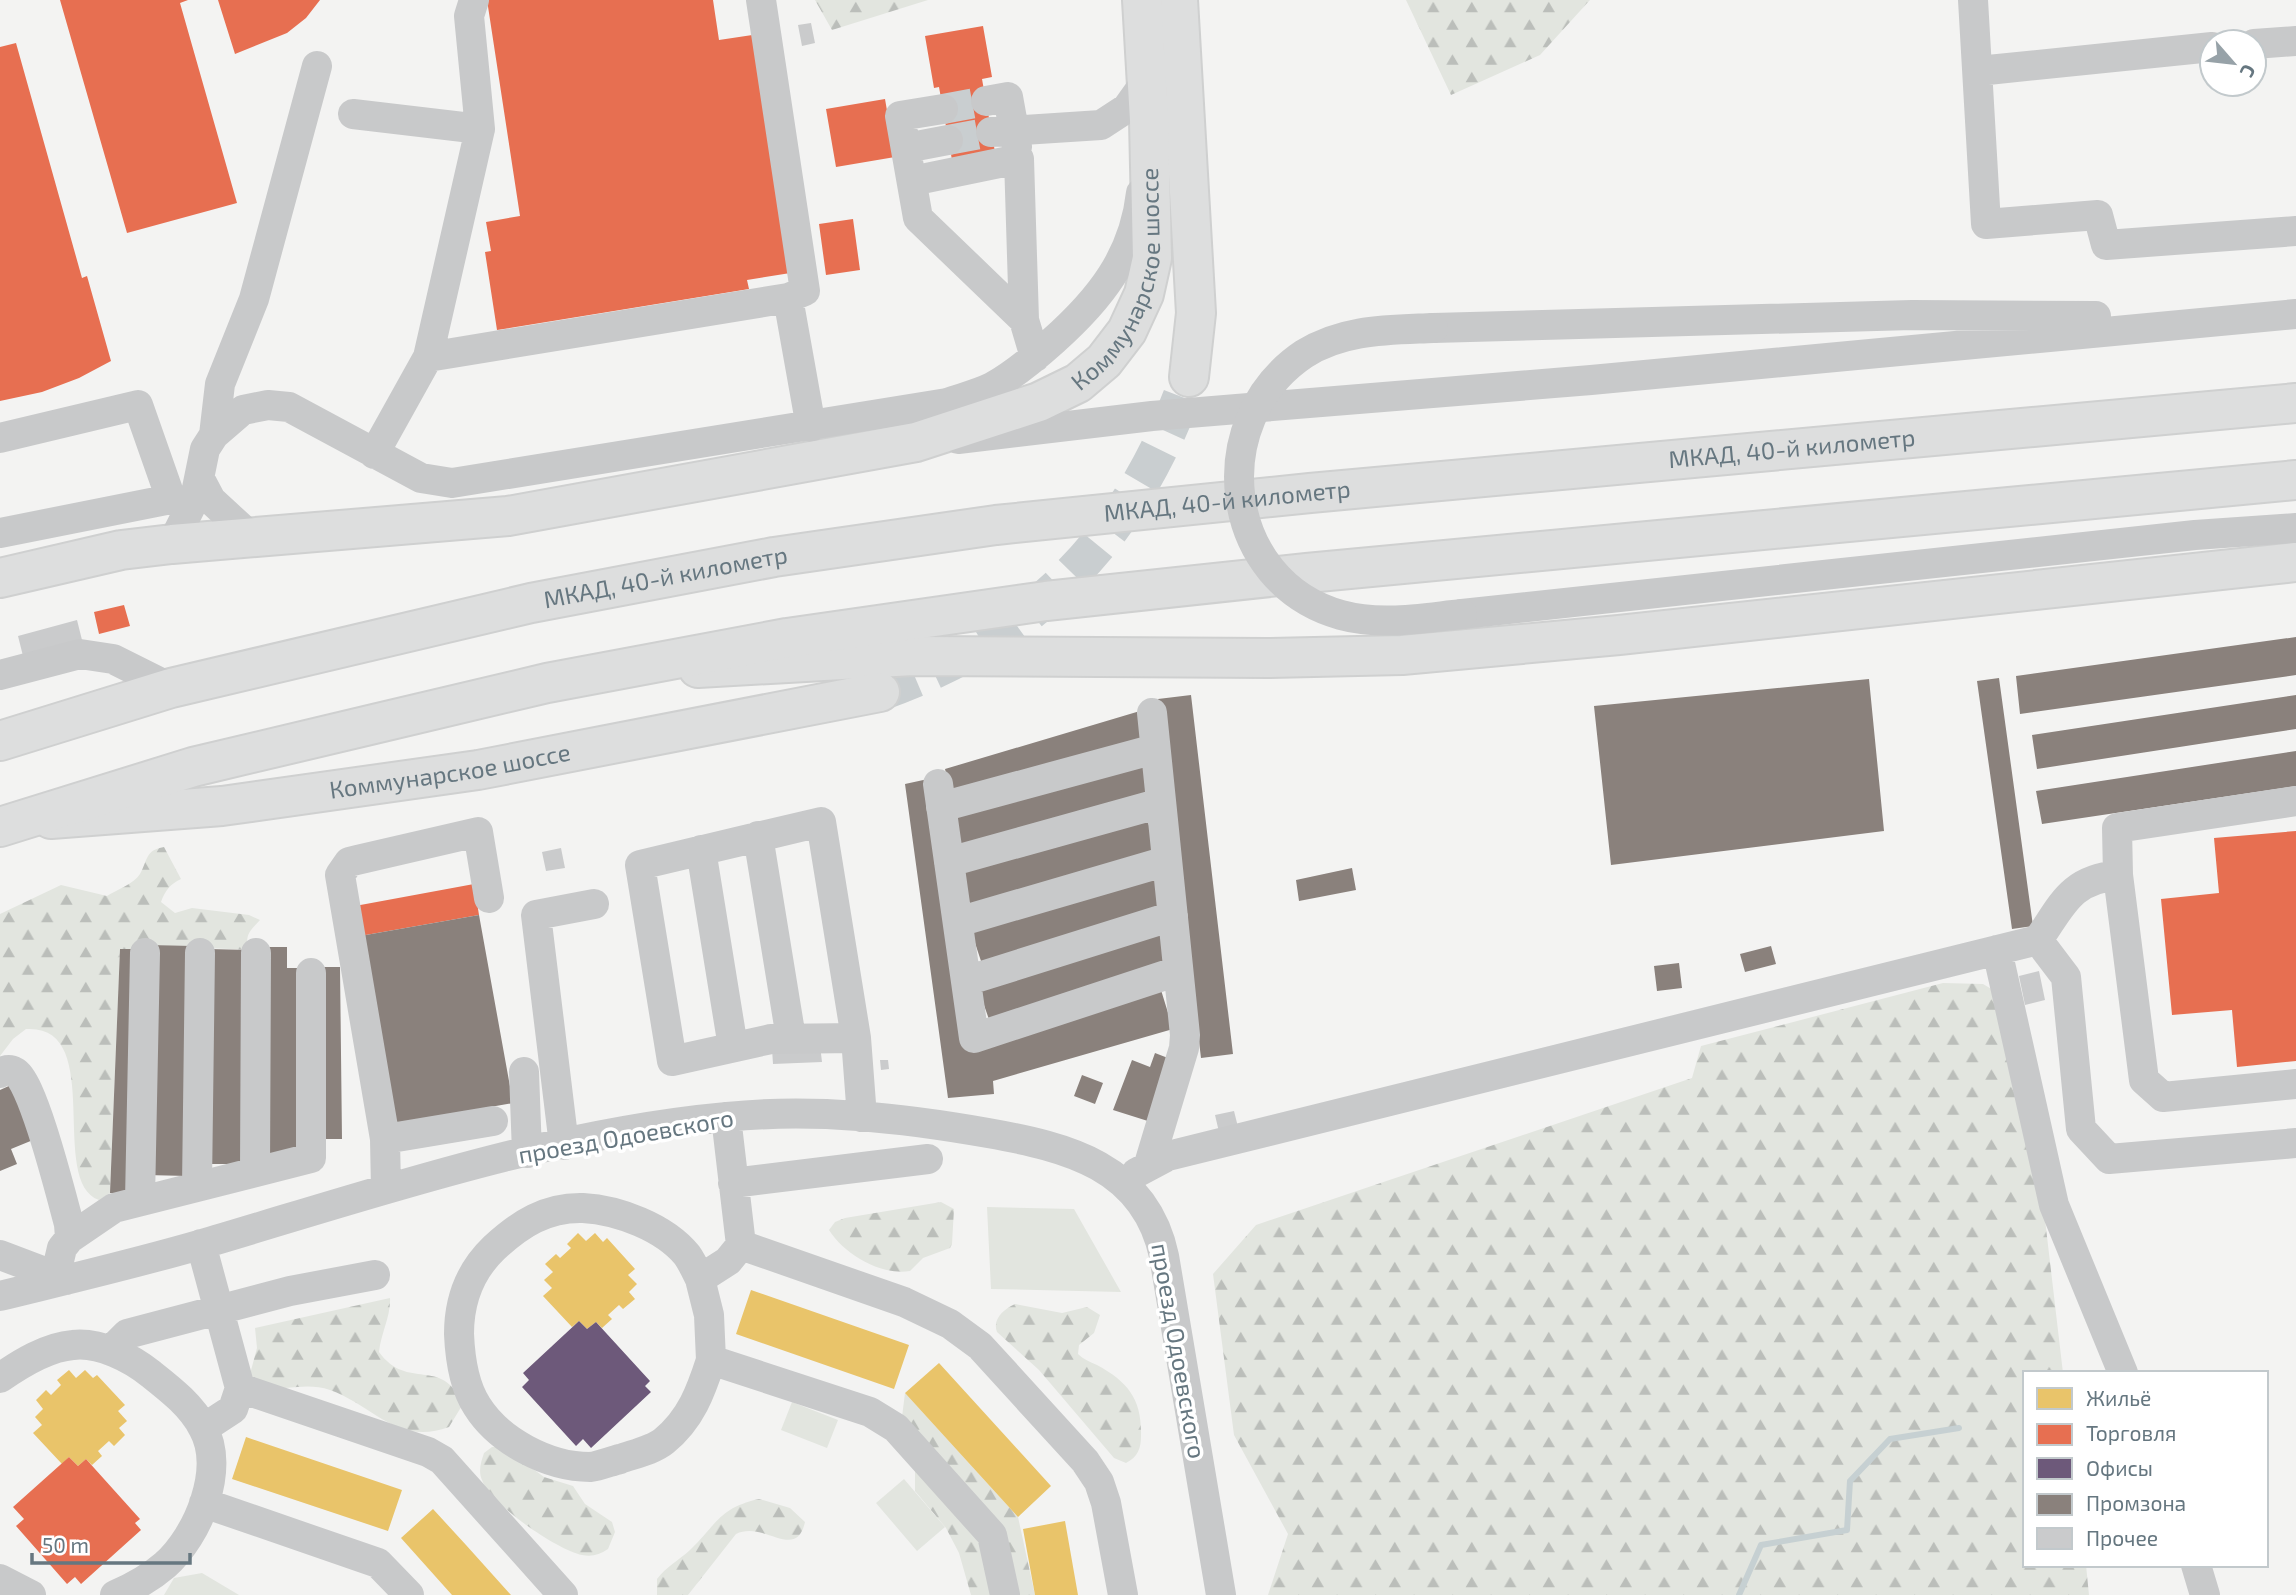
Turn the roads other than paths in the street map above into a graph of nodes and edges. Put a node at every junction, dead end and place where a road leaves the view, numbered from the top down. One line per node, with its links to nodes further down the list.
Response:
1 (474, 0): 16 (street)
2 (761, 0): 23 (street)
3 (1142, 0): 11 (main road, Коммунарское шоссе)
4 (1178, 0): 29 (main road, Коммунарское шоссе)
5 (1973, 0): 10 (street)
6 (2296, 41): 7 (street)
7 (2268, 43)
8 (2198, 48): 10 (street)
9 (317, 66): 33 (street)
10 (1978, 71): 22 (street)
11 (1147, 80): 15 (main road, Коммунарское шоссе); 17 (street)
12 (986, 101): 17 (street)
13 (943, 109): 19 (street)
14 (353, 114): 16 (street)
15 (1149, 120): 28 (street); 34 (main road, Коммунарское шоссе)
16 (480, 129): 27 (street)
17 (1002, 130): 20 (street)
18 (948, 140): 19 (street)
19 (906, 148): 21 (street)
20 (1019, 159): 21 (street); 26 (street)
21 (912, 181): 26 (street)
22 (2296, 231)
23 (788, 298): 27 (street); 31 (street)
24 (2296, 314): 25 (street)
25 (2261, 318): 34 (street); 39 (street, bridge)
26 (1024, 320): 28 (street)
27 (428, 357): 35 (street)
28 (1035, 357): 31 (street)
29 (1189, 377)
30 (2296, 403): 47 (main road, МКАД, 40-й километр)
31 (811, 427): 35 (street)
32 (0, 438): 36 (street)
33 (209, 442): 35 (street); 36 (street); 38 (street)
34 (916, 442): 41 (main road, Коммунарское шоссе)
35 (374, 454)
36 (156, 456): 40 (street)
37 (2296, 480): 46 (main road)
38 (201, 481): 41 (street); 42 (street)
39 (2296, 528)
40 (0, 533)
41 (250, 536): 42 (main road, Коммунарское шоссе)
42 (172, 544): 44 (main road, Коммунарское шоссе)
43 (2296, 562): 46 (main road)
44 (0, 578)
45 (0, 675): 47 (street)
46 (588, 676): 54 (main road)
47 (171, 688): 50 (main road, МКАД, 40-й километр)
48 (880, 692): 54 (main road, Коммунарское шоссе)
49 (1152, 713): 51 (street)
50 (0, 741)
51 (1155, 748): 53 (street); 58 (street)
52 (2296, 801): 59 (street)
53 (1161, 803): 57 (street); 58 (street)
54 (9, 824)
55 (758, 836): 56 (street); 72 (street); 73 (street)
56 (701, 850): 74 (street); 74 (street)
57 (1167, 861): 62 (street); 63 (street)
58 (949, 862): 63 (street)
59 (2118, 875): 64 (street); 77 (street)
60 (489, 898): 81 (street)
61 (594, 904): 83 (street)
62 (1172, 916): 69 (street); 71 (street)
63 (958, 922): 71 (street)
64 (2038, 940): 65 (street); 82 (street)
65 (1997, 950): 86 (street); 104 (street)
66 (145, 953): 92 (street)
67 (200, 953): 89 (street)
68 (256, 953): 87 (street)
69 (1178, 971): 71 (street); 86 (street)
70 (311, 973): 87 (street)
71 (966, 981)
72 (791, 1038): 73 (street); 74 (street)
73 (856, 1038): 79 (street)
74 (733, 1047)
75 (524, 1072): 84 (street)
76 (0, 1073): 93 (street)
77 (2296, 1084)
78 (726, 1117): 79 (street, проезд Одоевского); 83 (street, проезд Одоевского); 88 (street)
79 (862, 1117): 90 (street, проезд Одоевского)
80 (493, 1121): 81 (street)
81 (386, 1139): 91 (street)
82 (2296, 1143)
83 (564, 1145): 84 (street, проезд Одоевского)
84 (527, 1153): 91 (street, проезд Одоевского)
85 (928, 1159): 88 (street)
86 (1149, 1164): 90 (street)
87 (255, 1172): 89 (street)
88 (733, 1183): 95 (street)
89 (197, 1186): 92 (street)
90 (1128, 1186): 117 (street, проезд Одоевского)
91 (386, 1189): 94 (street, проезд Одоевского)
92 (140, 1200): 93 (street)
93 (70, 1238): 99 (street)
94 (201, 1244): 99 (street, проезд Одоевского); 101 (street)
95 (741, 1245): 98 (street); 116 (street)
96 (0, 1255): 99 (street)
97 (375, 1275): 101 (street)
98 (700, 1279): 103 (street); 103 (street)
99 (66, 1280): 100 (street, проезд Одоевского)
100 (0, 1296)
101 (218, 1309): 102 (street); 106 (street)
102 (111, 1350): 105 (street); 107 (street)
103 (711, 1360): 115 (street)
104 (2122, 1371)
105 (0, 1378)
106 (240, 1388): 107 (street); 114 (street)
107 (204, 1428): 108 (street)
108 (204, 1503): 112 (street); 113 (street)
109 (2197, 1567): 118 (street)
110 (0, 1579): 111 (street)
111 (30, 1595)
112 (115, 1595)
113 (408, 1595)
114 (564, 1595)
115 (1005, 1595)
116 (1122, 1595)
117 (1221, 1595)
118 (2206, 1595)

